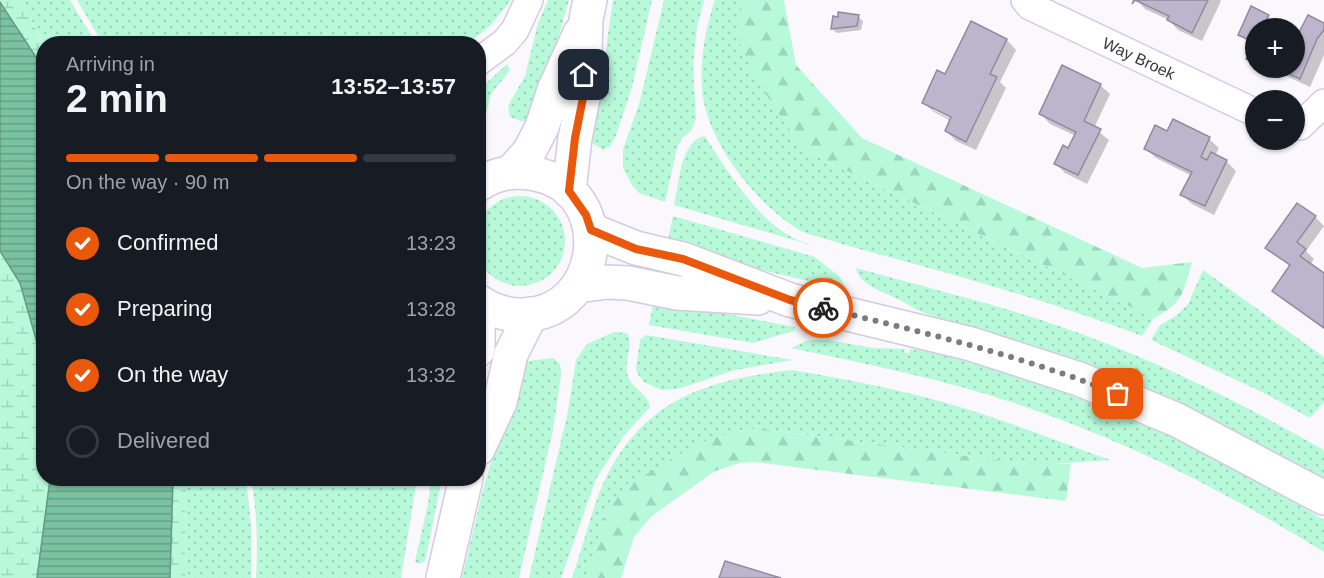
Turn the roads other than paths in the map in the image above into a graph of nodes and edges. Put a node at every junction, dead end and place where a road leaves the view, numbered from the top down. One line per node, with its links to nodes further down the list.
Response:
1 (529, 0): 4 (street)
2 (1025, 0): 6 (street, Way Broek)
3 (588, 10): 8 (main road); 10 (main road)
4 (486, 56)
5 (1324, 103): 7 (street)
6 (1245, 108)
7 (1305, 121)
8 (511, 172): 9 (main road); 10 (main road)
9 (486, 181)
10 (569, 191): 11 (main road)
11 (591, 230): 12 (main road); 13 (main road)
12 (578, 286): 13 (main road); 15 (main road)
13 (790, 300): 18 (main road)
14 (486, 305): 15 (main road)
15 (531, 315): 16 (main road)
16 (486, 432)
17 (464, 486): 19 (main road)
18 (1324, 498)
19 (443, 578)

